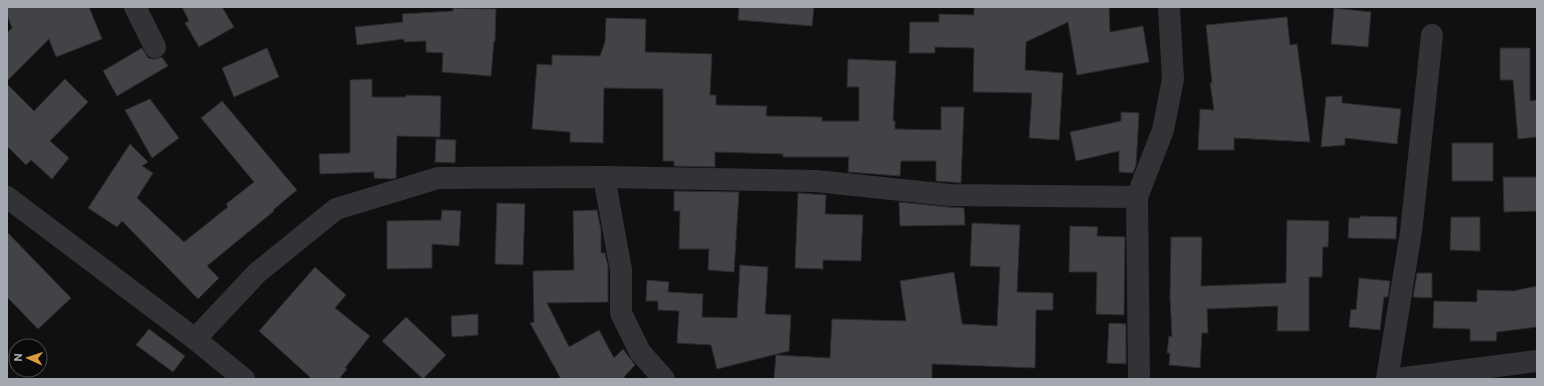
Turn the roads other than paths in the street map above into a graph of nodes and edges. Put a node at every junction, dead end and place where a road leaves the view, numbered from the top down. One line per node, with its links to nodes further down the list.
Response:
1 (135, 7): 4 (street)
2 (1169, 7): 7 (street)
3 (1432, 35): 13 (street)
4 (155, 47)
5 (604, 177): 7 (street); 8 (street); 11 (street)
6 (7, 197): 8 (street)
7 (1137, 197): 12 (street)
8 (194, 339): 10 (street)
9 (1537, 361): 14 (street)
10 (244, 379)
11 (664, 379)
12 (1139, 379)
13 (1387, 379)
14 (1397, 379)

